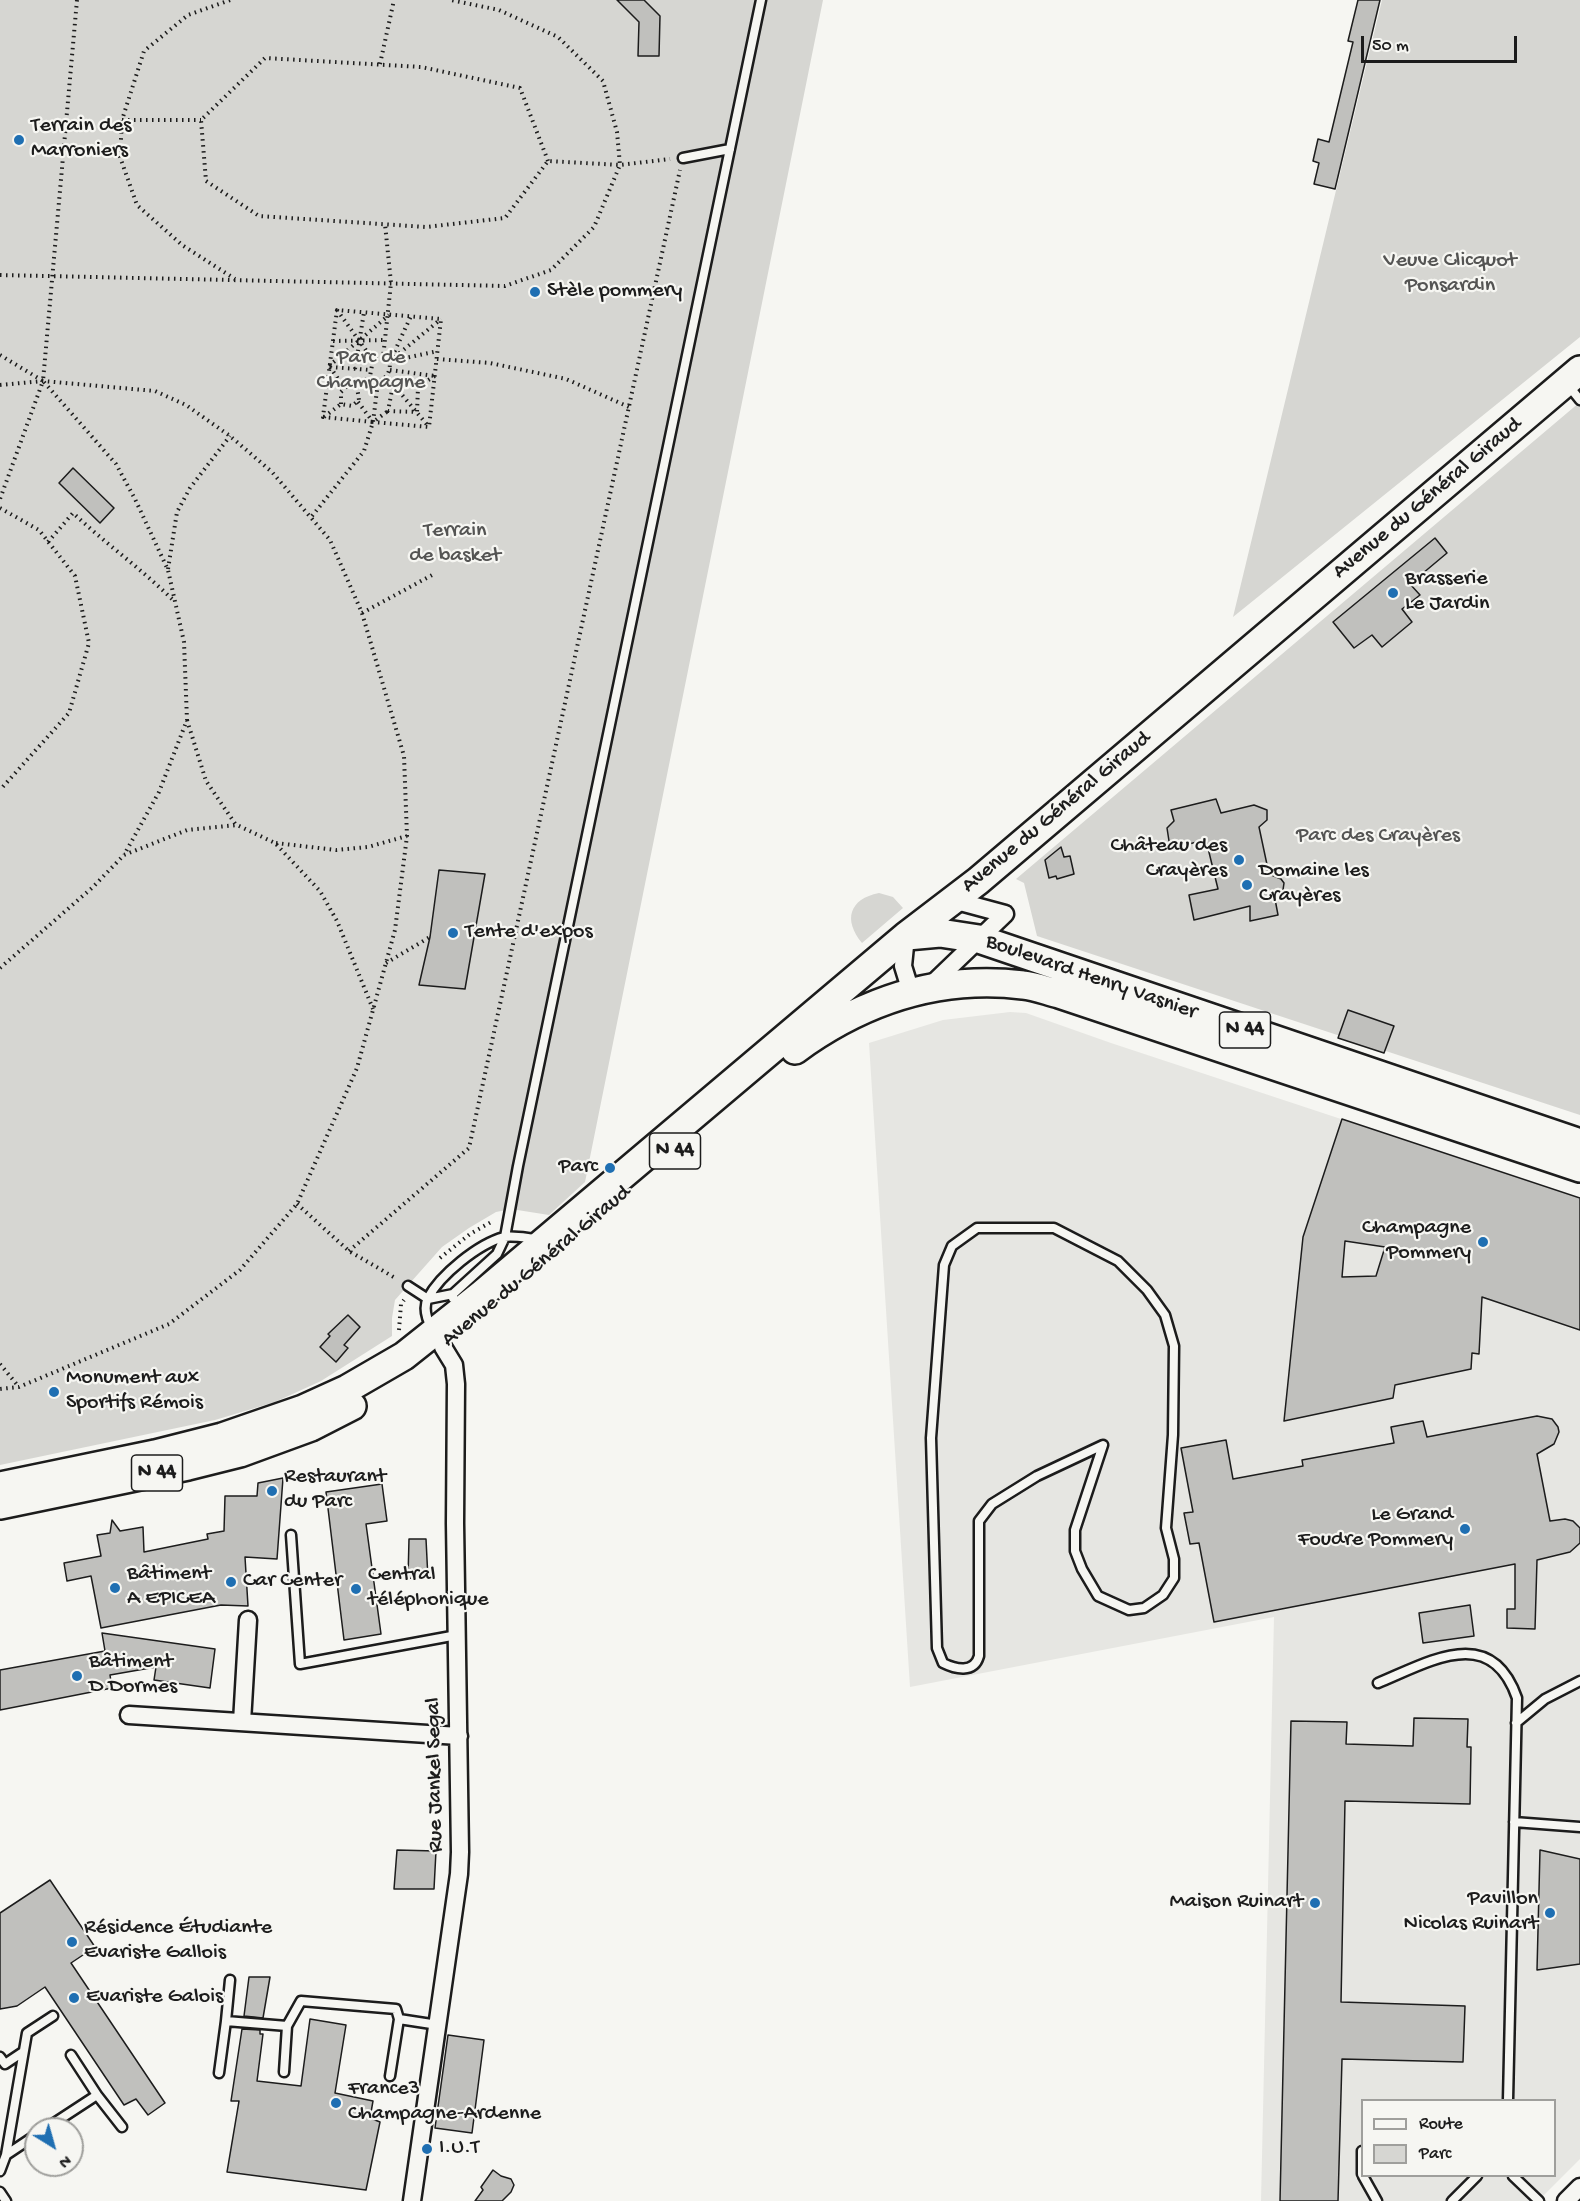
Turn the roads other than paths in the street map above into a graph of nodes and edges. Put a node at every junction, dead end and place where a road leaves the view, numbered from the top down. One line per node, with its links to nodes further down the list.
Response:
1 (760, 0): 2 (lane)
2 (730, 149): 3 (lane); 11 (lane)
3 (682, 158)
4 (1575, 384): 5 (main road, Avenue du Général Giraud)
5 (953, 900): 6 (main road, Avenue du Général Giraud); 7 (street)
6 (906, 936): 7 (main road, Boulevard Henry Vasnier / N 44); 8 (street); 12 (main road, Avenue du Général Giraud / N 44)
7 (979, 939): 8 (street); 9 (main road, Boulevard Henry Vasnier / N 44)
8 (919, 991): 10 (main road, Boulevard Henry Vasnier / N 44); 15 (main road, Avenue du Général Giraud / N 44)
9 (1580, 1143)
10 (1580, 1168)
11 (506, 1237): 12 (lane, Avenue du Général Giraud); 14 (lane, Avenue du Général Giraud); 15 (lane)
12 (546, 1240): 15 (main road, Avenue du Général Giraud / N 44)
13 (411, 1288): 14 (lane)
14 (428, 1299): 15 (lane, Avenue du Général Giraud); 15 (lane)
15 (448, 1318): 17 (main road, N 44); 18 (main road, Avenue du Général Giraud / N 44); 21 (street, Rue Jankel Segal)
16 (1103, 1445): 16 (lane)
17 (0, 1486)
18 (0, 1505)
19 (291, 1535): 21 (lane)
20 (248, 1620): 25 (street)
21 (457, 1635): 27 (street, Rue Jankel Segal)
22 (1580, 1681): 26 (lane)
23 (1378, 1683): 26 (lane)
24 (129, 1715): 25 (street)
25 (242, 1722): 27 (street)
26 (1516, 1723): 28 (lane)
27 (459, 1736): 34 (street, Rue Jankel Segal)
28 (1514, 1822): 29 (lane); 43 (lane)
29 (1580, 1827)
30 (230, 1980): 33 (lane)
31 (53, 2016): 36 (lane)
32 (399, 2019): 34 (lane); 35 (lane); 41 (lane)
33 (226, 2021): 35 (lane); 40 (lane)
34 (439, 2025): 55 (street, Rue Jankel Segal)
35 (286, 2026): 39 (lane)
36 (23, 2052): 38 (lane); 47 (lane)
37 (71, 2055): 42 (lane)
38 (0, 2057)
39 (284, 2072)
40 (219, 2073)
41 (390, 2076)
42 (97, 2095): 44 (lane); 45 (lane)
43 (1508, 2099)
44 (63, 2117)
45 (122, 2127)
46 (24, 2143): 47 (lane)
47 (6, 2155): 48 (lane)
48 (0, 2171)
49 (1364, 2177): 56 (lane)
50 (1475, 2177): 57 (lane)
51 (1515, 2177): 58 (lane)
52 (1580, 2187): 59 (street)
53 (0, 2192): 54 (lane)
54 (6, 2201)
55 (412, 2201)
56 (1377, 2201)
57 (1452, 2201)
58 (1539, 2201)
59 (1566, 2201)

